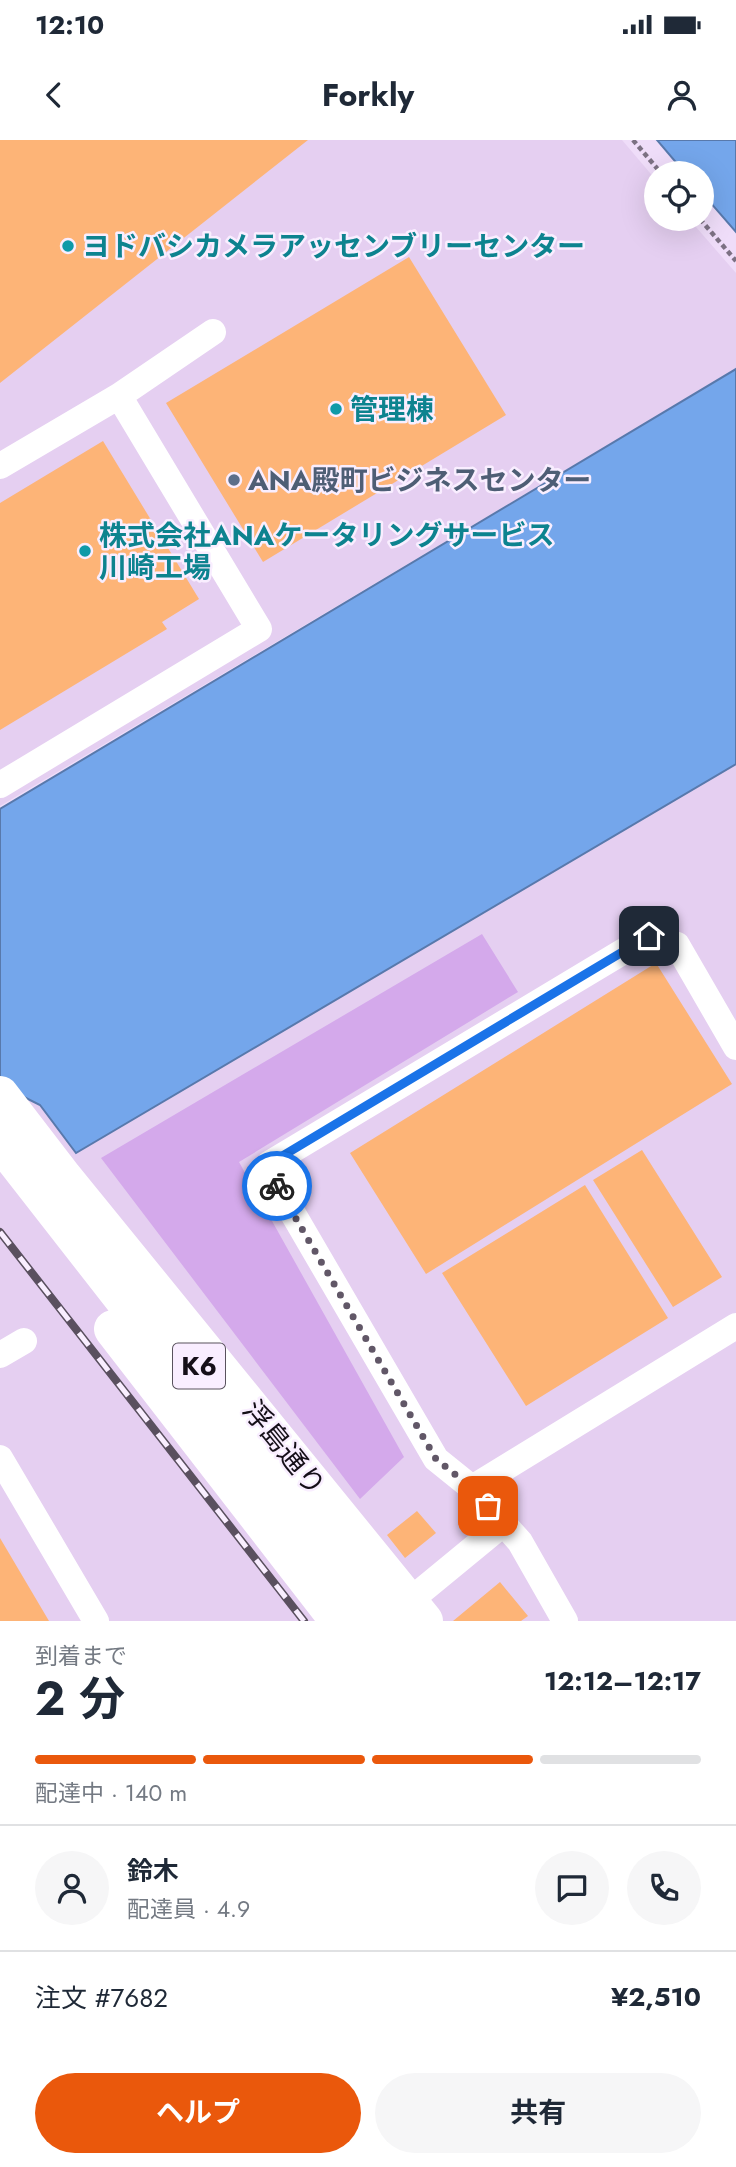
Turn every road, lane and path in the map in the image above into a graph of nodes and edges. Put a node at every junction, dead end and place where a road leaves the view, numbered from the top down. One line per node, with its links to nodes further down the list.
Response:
1 (633, 140): 2 (path)
2 (651, 161)
3 (710, 231): 4 (path)
4 (736, 261)
5 (214, 332): 6 (lane)
6 (119, 396): 7 (lane); 8 (lane)
7 (0, 466)
8 (0, 785)
9 (736, 1047): 18 (lane)
10 (0, 1095): 20 (highway, 浮島通り)
11 (0, 1112): 20 (highway, K6)
12 (0, 1141): 23 (highway, K6)
13 (9, 1195): 22 (highway)
14 (736, 1326): 18 (lane)
15 (24, 1341): 16 (lane)
16 (0, 1355)
17 (0, 1458): 21 (lane)
18 (472, 1488): 19 (lane)
19 (504, 1523): 20 (lane); 24 (lane)
20 (404, 1616)
21 (96, 1621)
22 (338, 1621)
23 (375, 1621)
24 (565, 1621)

